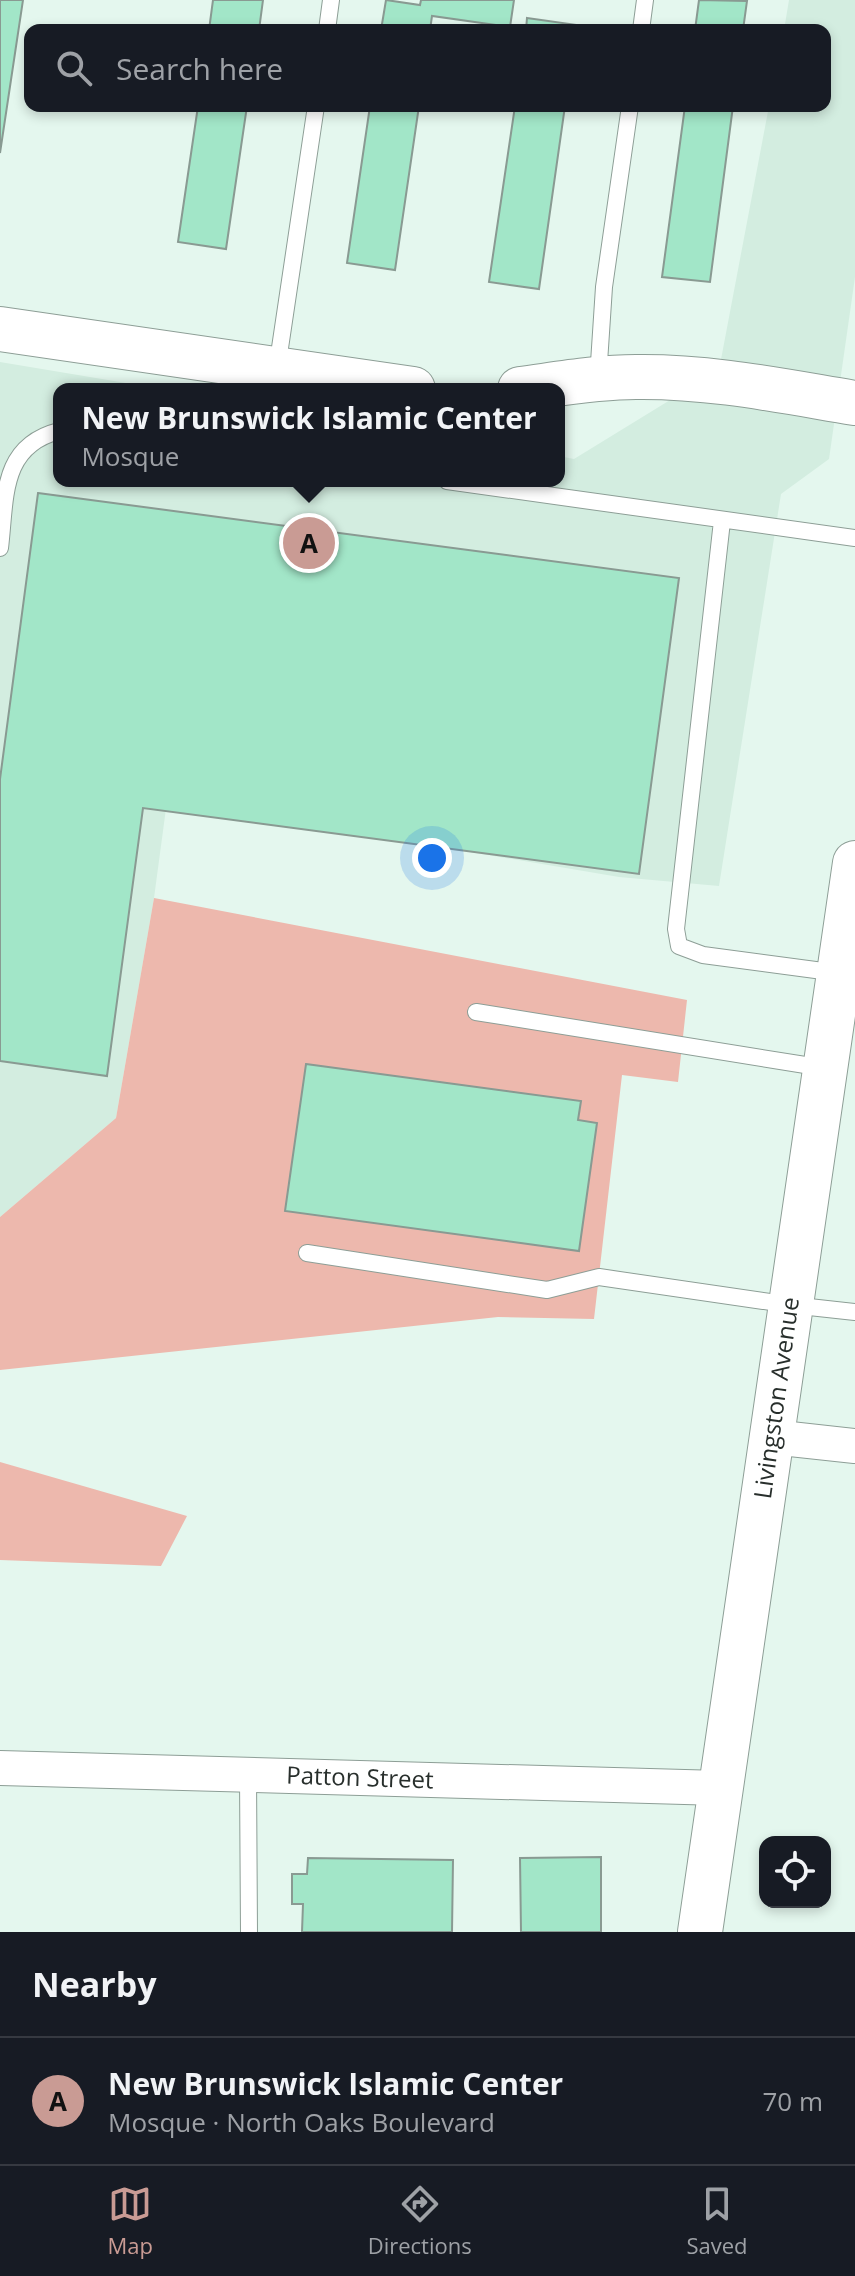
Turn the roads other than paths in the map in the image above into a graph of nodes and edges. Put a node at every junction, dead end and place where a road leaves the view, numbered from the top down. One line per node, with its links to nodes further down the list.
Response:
1 (331, 0): 3 (lane)
2 (645, 0): 4 (lane)
3 (328, 24)
4 (642, 24)
5 (315, 112): 8 (lane)
6 (629, 112): 9 (lane)
7 (0, 329): 8 (main road)
8 (277, 369): 10 (main road)
9 (598, 379): 11 (main road); 12 (main road)
10 (372, 383)
11 (565, 383)
12 (855, 403)
13 (53, 432): 17 (lane)
14 (488, 487): 15 (lane)
15 (722, 521): 16 (lane); 19 (lane)
16 (855, 538)
17 (0, 548)
18 (855, 863): 19 (main road, Livingston Avenue)
19 (839, 973): 21 (main road, Livingston Avenue)
20 (476, 1012): 21 (lane)
21 (825, 1069): 23 (main road, Livingston Avenue)
22 (307, 1253): 23 (lane)
23 (791, 1305): 24 (lane); 25 (main road, Livingston Avenue)
24 (855, 1312)
25 (772, 1437): 26 (street); 29 (main road, Livingston Avenue)
26 (855, 1446)
27 (0, 1768): 28 (street, Patton Street)
28 (248, 1775): 29 (street, Patton Street); 30 (lane)
29 (720, 1788): 31 (main road, Livingston Avenue)
30 (249, 1932)
31 (700, 1932)

